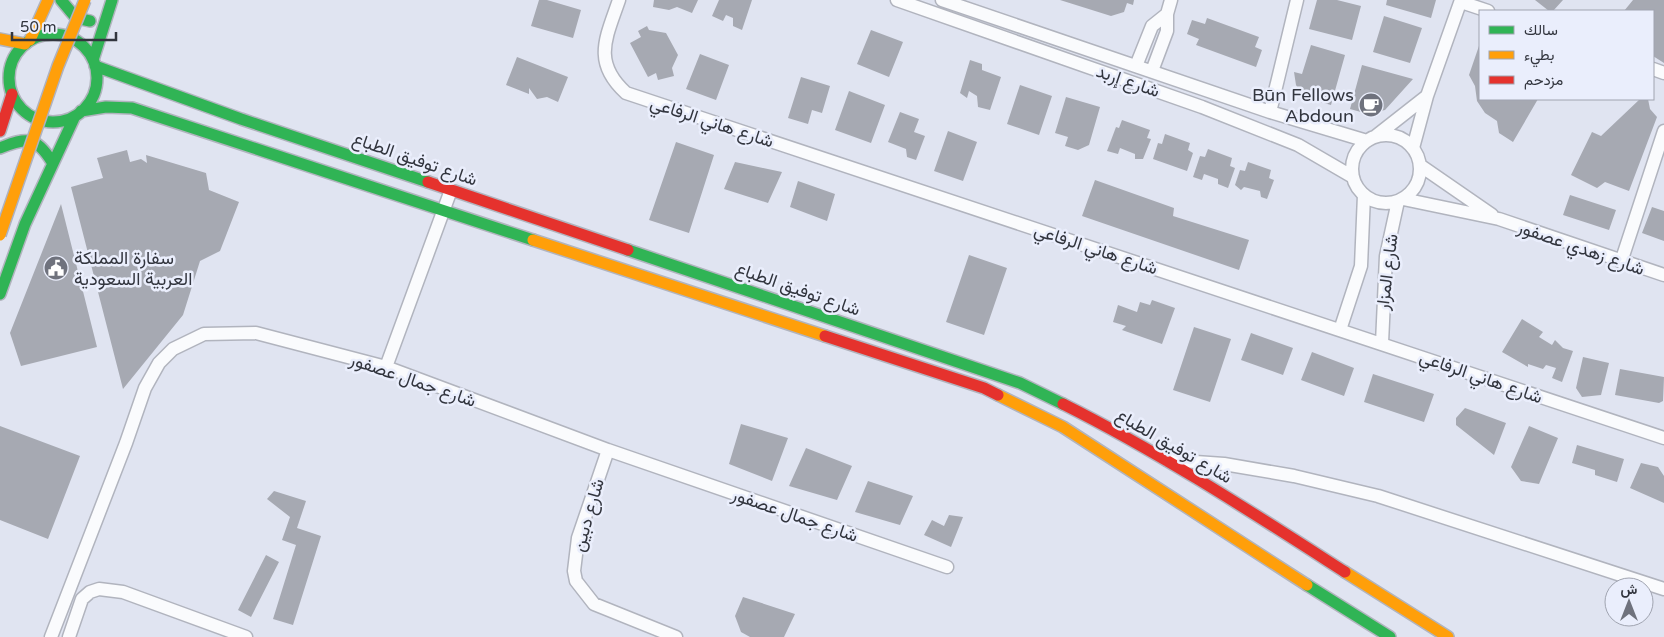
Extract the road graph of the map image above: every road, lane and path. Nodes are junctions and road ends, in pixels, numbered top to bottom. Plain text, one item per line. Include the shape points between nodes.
1 (48, 0) edge
2 (61, 0) edge
3 (71, 0) edge
4 (85, 0) edge
5 (619, 0) edge
6 (897, 0) edge
7 (942, 0) edge
8 (1170, 0) edge
9 (1297, 0) edge
10 (1461, 1) edge
11 (110, 4) edge
12 (1485, 10) edge
13 (1166, 14) junction
14 (0, 39) edge
15 (28, 42) junction
16 (54, 43) dead end
17 (94, 63) junction
18 (1136, 66) junction
19 (1152, 71) junction
20 (7, 89) edge
21 (1427, 96) junction
22 (30, 104) dead end
23 (1270, 112) junction
24 (78, 113) junction
25 (0, 131) edge
26 (1664, 131) edge
27 (1370, 139) junction
28 (0, 148) edge
29 (1413, 148) junction
30 (11, 155) dead end
31 (52, 162) junction
32 (1421, 166) junction
33 (1353, 177) junction
34 (451, 190) junction
35 (1364, 195) junction
36 (1401, 200) junction
37 (443, 212) junction
38 (1498, 219) junction
39 (0, 235) edge
40 (1621, 262) junction
41 (1664, 275) edge
42 (0, 294) edge
43 (1340, 330) junction
44 (1382, 343) junction
45 (386, 367) junction
46 (1664, 438) edge
47 (608, 450) junction
48 (1162, 459) junction
49 (1245, 518) junction
50 (1230, 538) junction
51 (947, 567) dead end
52 (1664, 589) edge
53 (51, 637) edge
54 (69, 637) edge
55 (246, 637) edge
56 (676, 637) edge
57 (1390, 637) edge
58 (1448, 637) edge

1 - 15 main road
2 - 11 main road via 77,19 94,20
3 - 16 main road
4 - 39 main road, bridge via 58,66
5 - 43 street, شارع هاني الرفاعي via 604,54 611,78 626,93
6 - 33 street, شارع إربد via 1202,107 1298,145
7 - 18 street, شارع إربد
8 - 13 street
9 - 23 street
10 - 12 street
10 - 21 street
11 - 17 main road
13 - 18 street via 1152,26
13 - 19 street via 1168,31
14 - 15 main road
15 - 17 main road via 48,34 66,36 86,49
15 - 20 main road via 16,53 11,64
17 - 24 main road via 95,91
17 - 34 main road, شارع توفيق الطباع via 241,119
18 - 19 street, شارع إربد
19 - 23 street, شارع إربد
20 - 24 main road via 18,105 38,119 50,122
20 - 25 main road
21 - 27 street
21 - 29 street
22 - 30 main road
23 - 27 street, شارع إربد
24 - 31 main road
24 - 37 main road, شارع توفيق الطباع via 106,107 132,108
26 - 40 street
27 - 29 street via 1395,136
27 - 33 street via 1354,157
28 - 31 main road via 21,139 34,140 45,148
29 - 32 street
31 - 42 main road
32 - 36 street via 1417,185
32 - 38 street, شارع زهدي عصفور
33 - 35 street
34 - 37 street
34 - 48 main road, شارع توفيق الطباع via 1020,383 1059,401
35 - 36 street via 1380,203
35 - 43 street, شارع المزار via 1361,266
36 - 38 street, شارع زهدي عصفور
36 - 44 street, شارع المزار via 1386,256
37 - 45 street
37 - 50 main road, شارع توفيق الطباع via 984,388 1063,427
38 - 40 street, شارع زهدي عصفور
40 - 41 street, شارع زهدي عصفور
43 - 44 street, شارع هاني الرفاعي
44 - 46 street, شارع هاني الرفاعي
45 - 47 street, شارع جمال عصفور
45 - 53 street, شارع جمال عصفور via 256,333 204,334 173,349 159,363 145,388
47 - 51 street, شارع جمال عصفور
47 - 56 street, شارع دبين via 578,538 576,581 594,604
48 - 49 main road, شارع توفيق الطباع
48 - 52 street via 1224,464 1378,496
49 - 50 main road
49 - 58 main road, شارع توفيق الطباع
50 - 57 main road, شارع توفيق الطباع
54 - 55 street via 82,599 99,589 123,592

